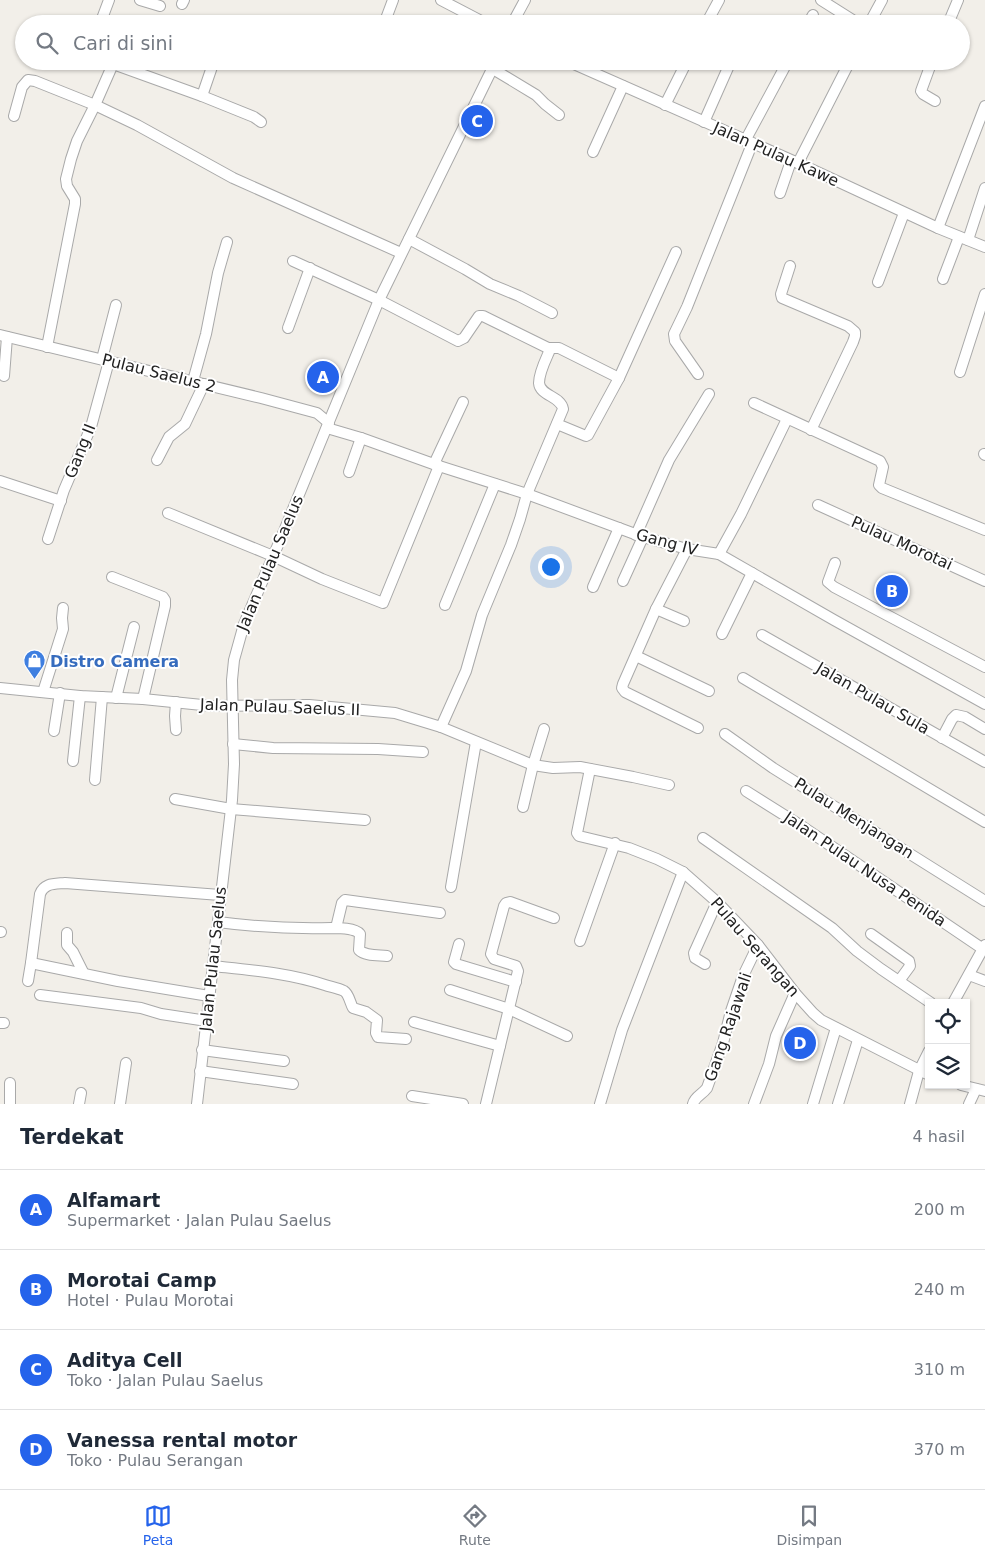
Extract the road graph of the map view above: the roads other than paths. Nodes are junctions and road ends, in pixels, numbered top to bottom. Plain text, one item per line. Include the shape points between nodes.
1 (109, 0) edge
2 (140, 0) edge
3 (393, 0) edge
4 (525, 0) edge
5 (719, 0) edge
6 (821, 0) edge
7 (882, 0) edge
8 (958, 0) edge
9 (446, 1) edge
10 (160, 6) dead end
11 (103, 15) edge
12 (387, 15) edge
13 (471, 15) edge
14 (517, 15) edge
15 (711, 15) edge
16 (845, 15) edge
17 (874, 15) edge
18 (952, 15) edge
19 (107, 70) edge
20 (129, 70) edge
21 (211, 70) edge
22 (492, 70) edge
23 (501, 70) edge
24 (587, 70) edge
25 (682, 70) edge
26 (727, 70) edge
27 (784, 70) edge
28 (845, 70) edge
29 (929, 70) edge
30 (623, 86) junction
31 (202, 96) junction
32 (935, 101) dead end
33 (95, 105) junction
34 (665, 105) junction
35 (985, 106) edge
36 (559, 115) dead end
37 (14, 116) dead end
38 (261, 122) dead end
39 (704, 122) junction
40 (749, 142) junction
41 (593, 152) dead end
42 (794, 162) junction
43 (985, 188) edge
44 (780, 193) dead end
45 (904, 212) junction
46 (938, 228) junction
47 (963, 238) junction
48 (409, 239) junction
49 (227, 242) dead end
50 (985, 247) edge
51 (676, 252) dead end
52 (401, 253) junction
53 (293, 261) dead end
54 (790, 266) dead end
55 (310, 268) junction
56 (943, 279) dead end
57 (878, 282) dead end
58 (985, 294) edge
59 (379, 300) junction
60 (116, 306) dead end
61 (552, 314) dead end
62 (288, 328) dead end
63 (4, 336) edge
64 (47, 346) junction
65 (548, 348) junction
66 (106, 360) junction
67 (960, 372) dead end
68 (698, 374) dead end
69 (4, 376) dead end
70 (619, 378) junction
71 (193, 381) junction
72 (204, 384) junction
73 (709, 394) dead end
74 (463, 402) dead end
75 (754, 403) dead end
76 (335, 409) junction
77 (317, 413) junction
78 (788, 419) junction
79 (557, 424) junction
80 (328, 425) junction
81 (811, 430) junction
82 (361, 438) junction
83 (157, 460) dead end
84 (437, 465) junction
85 (349, 472) dead end
86 (0, 481) edge
87 (495, 484) junction
88 (527, 494) junction
89 (60, 501) junction
90 (818, 505) dead end
91 (168, 513) dead end
92 (619, 528) junction
93 (985, 530) edge
94 (640, 536) junction
95 (48, 539) dead end
96 (687, 549) junction
97 (719, 554) junction
98 (273, 556) junction
99 (835, 563) dead end
100 (752, 574) junction
101 (112, 577) dead end
102 (623, 580) dead end
103 (985, 580) edge
104 (592, 587) dead end
105 (445, 605) dead end
106 (63, 608) dead end
107 (656, 608) junction
108 (684, 621) dead end
109 (134, 627) dead end
110 (722, 634) dead end
111 (762, 635) dead end
112 (636, 656) junction
113 (985, 667) edge
114 (743, 678) dead end
115 (0, 688) edge
116 (709, 691) dead end
117 (43, 692) junction
118 (60, 693) junction
119 (80, 696) junction
120 (102, 697) junction
121 (116, 698) junction
122 (144, 699) junction
123 (176, 702) junction
124 (985, 704) edge
125 (232, 705) junction
126 (441, 727) junction
127 (698, 728) dead end
128 (544, 729) dead end
129 (985, 729) edge
130 (176, 730) dead end
131 (54, 732) dead end
132 (725, 734) dead end
133 (942, 738) junction
134 (476, 742) junction
135 (233, 744) junction
136 (423, 752) dead end
137 (73, 761) dead end
138 (985, 762) edge
139 (533, 765) junction
140 (590, 769) junction
141 (95, 780) dead end
142 (669, 785) dead end
143 (746, 791) dead end
144 (175, 799) dead end
145 (523, 808) dead end
146 (230, 809) junction
147 (365, 820) dead end
148 (985, 822) edge
149 (704, 838) dead end
150 (615, 843) junction
151 (682, 872) junction
152 (451, 887) dead end
153 (220, 895) junction
154 (985, 901) edge
155 (717, 902) junction
156 (440, 913) dead end
157 (554, 918) dead end
158 (218, 922) junction
159 (336, 928) junction
160 (67, 933) dead end
161 (871, 934) dead end
162 (580, 941) dead end
163 (459, 944) dead end
164 (758, 945) junction
165 (984, 947) edge
166 (388, 956) dead end
167 (31, 963) junction
168 (705, 964) dead end
169 (213, 966) junction
170 (83, 972) junction
171 (969, 975) junction
172 (28, 981) dead end
173 (899, 981) junction
174 (985, 981) edge
175 (516, 982) junction
176 (450, 990) dead end
177 (795, 993) junction
178 (40, 995) dead end
179 (209, 996) junction
180 (925, 999) edge
181 (955, 999) edge
182 (510, 1009) junction
183 (207, 1021) junction
184 (414, 1022) dead end
185 (836, 1028) junction
186 (567, 1036) dead end
187 (406, 1039) dead end
188 (858, 1040) junction
189 (500, 1046) junction
190 (202, 1050) junction
191 (284, 1061) dead end
192 (126, 1063) dead end
193 (200, 1072) junction
194 (924, 1073) edge
195 (10, 1083) dead end
196 (293, 1084) dead end
197 (980, 1090) edge
198 (81, 1093) dead end
199 (412, 1096) dead end
200 (10, 1104) edge
201 (79, 1104) edge
202 (120, 1104) edge
203 (197, 1104) edge
204 (463, 1104) edge
205 (486, 1104) edge
206 (600, 1104) edge
207 (693, 1104) edge
208 (754, 1104) edge
209 (813, 1104) edge
210 (838, 1104) edge
211 (910, 1104) edge
212 (969, 1104) edge

1 - 11 street
2 - 10 street
3 - 12 street
4 - 14 street
5 - 15 street
6 - 16 street
7 - 17 street
8 - 18 street
9 - 13 street
19 - 33 street
20 - 31 street
21 - 31 street
22 - 48 street, Jalan Pulau Saelus
23 - 36 street
24 - 30 street, Jalan Pulau Kawe
25 - 34 street
26 - 39 street
27 - 40 street
28 - 42 street
29 - 32 street via 921,91
30 - 34 street, Jalan Pulau Kawe
30 - 41 street
31 - 38 street
33 - 37 street via 28,80 22,87
33 - 52 street via 233,178
33 - 64 street via 77,140 66,179 75,204
34 - 39 street, Jalan Pulau Kawe
35 - 46 street
39 - 40 street, Jalan Pulau Kawe
40 - 42 street, Jalan Pulau Kawe
40 - 68 street via 688,307 674,334 675,341
42 - 44 street
42 - 45 street, Jalan Pulau Kawe
43 - 47 street
45 - 46 street, Jalan Pulau Kawe
45 - 57 street
46 - 47 street, Jalan Pulau Kawe
47 - 50 street, Jalan Pulau Kawe
47 - 56 street
48 - 52 street, Jalan Pulau Saelus
48 - 61 street
49 - 71 street
51 - 70 street
52 - 59 street, Jalan Pulau Saelus
53 - 55 street
54 - 81 street via 782,298 848,326 856,336
55 - 59 street
55 - 62 street
58 - 67 street
59 - 65 street via 458,341 481,316
59 - 76 street, Jalan Pulau Saelus
60 - 66 street, Gang II
63 - 64 street, Pulau Saelus 2
63 - 69 street
64 - 66 street, Pulau Saelus 2
65 - 70 street via 559,348
65 - 79 street via 539,384 562,405
66 - 71 street, Pulau Saelus 2
66 - 89 street, Gang II via 91,427
70 - 79 street via 588,435
71 - 72 street, Pulau Saelus 2
72 - 77 street, Pulau Saelus 2
72 - 83 street via 186,424 169,437
73 - 94 street via 669,460
74 - 84 street
75 - 78 street
76 - 77 street, Pulau Saelus 2
76 - 80 street, Jalan Pulau Saelus
77 - 80 street, Pulau Saelus 2
78 - 81 street
78 - 97 street
79 - 88 street
80 - 82 street, Gang IV
80 - 98 street, Jalan Pulau Saelus
81 - 93 street via 880,461 883,467 879,485 882,488
82 - 84 street, Gang IV
82 - 85 street
84 - 87 street, Gang IV
84 - 98 street via 383,603
86 - 89 street
87 - 88 street, Gang IV
87 - 105 street
88 - 92 street, Gang IV
88 - 126 street via 511,545 482,615 466,671
89 - 95 street, Gang II
90 - 103 street, Pulau Morotai
91 - 98 street
92 - 94 street, Gang IV
92 - 104 street
94 - 96 street, Gang IV
94 - 102 street
96 - 97 street, Gang IV
96 - 107 street
97 - 100 street, Gang IV
98 - 125 street, Jalan Pulau Saelus via 239,640 234,660
99 - 113 street via 828,582 834,587
100 - 110 street
100 - 124 street, Gang IV
101 - 122 street via 165,600
106 - 117 street via 63,629
107 - 108 street
107 - 112 street
109 - 121 street
111 - 133 street, Jalan Pulau Sula
112 - 116 street
112 - 127 street via 623,684 625,692
114 - 148 street
115 - 117 street, Jalan Pulau Saelus II
117 - 118 street, Jalan Pulau Saelus II
118 - 119 street, Jalan Pulau Saelus II
118 - 131 street
119 - 120 street, Jalan Pulau Saelus II
119 - 137 street
120 - 121 street, Jalan Pulau Saelus II
120 - 141 street
121 - 122 street, Jalan Pulau Saelus II
122 - 123 street, Jalan Pulau Saelus II
123 - 125 street, Jalan Pulau Saelus II
123 - 130 street
125 - 126 street, Jalan Pulau Saelus II via 309,705 378,711
125 - 135 street, Jalan Pulau Saelus
126 - 134 street, Jalan Pulau Saelus II
128 - 139 street
129 - 133 street via 956,715
132 - 154 street, Pulau Menjangan via 773,768
133 - 138 street, Jalan Pulau Sula
134 - 139 street, Jalan Pulau Saelus II
134 - 152 street
135 - 136 street
135 - 146 street, Jalan Pulau Saelus
139 - 140 street, Jalan Pulau Saelus II
139 - 145 street
140 - 142 street, Jalan Pulau Saelus II
140 - 150 street, Pulau Serangan via 577,832 585,838
143 - 165 street, Jalan Pulau Nusa Penida
144 - 146 street
146 - 147 street
146 - 153 street, Jalan Pulau Saelus
149 - 173 street via 832,928 857,951
150 - 151 street, Pulau Serangan
150 - 162 street
151 - 155 street, Pulau Serangan
151 - 206 street via 622,1030
153 - 158 street, Jalan Pulau Saelus
153 - 167 street via 65,883 47,885 40,894
155 - 164 street, Pulau Serangan
155 - 168 street via 694,953 695,958
156 - 159 street via 345,900
157 - 175 street via 510,902 504,906 491,954 494,959 516,966
158 - 159 street via 276,928
158 - 169 street, Jalan Pulau Saelus
159 - 166 street via 360,932 358,950 363,953
160 - 170 street via 67,945
161 - 173 street via 909,961 910,966
163 - 175 street via 456,964
164 - 177 street, Pulau Serangan
164 - 207 street, Gang Rajawali via 731,1011 707,1088
165 - 171 street
167 - 170 street
167 - 172 street
169 - 179 street, Jalan Pulau Saelus
169 - 187 street via 318,982 346,992 352,1008 365,1011 377,1020 378,1037
170 - 179 street
171 - 174 street
171 - 181 street
173 - 180 street
175 - 182 street
176 - 182 street
177 - 185 street, Pulau Serangan via 812,1013
177 - 208 street via 776,1036
178 - 183 street via 141,1008
179 - 183 street, Jalan Pulau Saelus
182 - 186 street
182 - 189 street
183 - 190 street, Jalan Pulau Saelus
184 - 189 street
185 - 188 street, Pulau Serangan
185 - 209 street
188 - 194 street, Pulau Serangan
188 - 210 street
189 - 205 street
190 - 191 street
190 - 193 street, Jalan Pulau Saelus
192 - 202 street
193 - 196 street
193 - 203 street, Jalan Pulau Saelus
194 - 211 street
195 - 200 street
197 - 212 street
198 - 201 street
199 - 204 street

